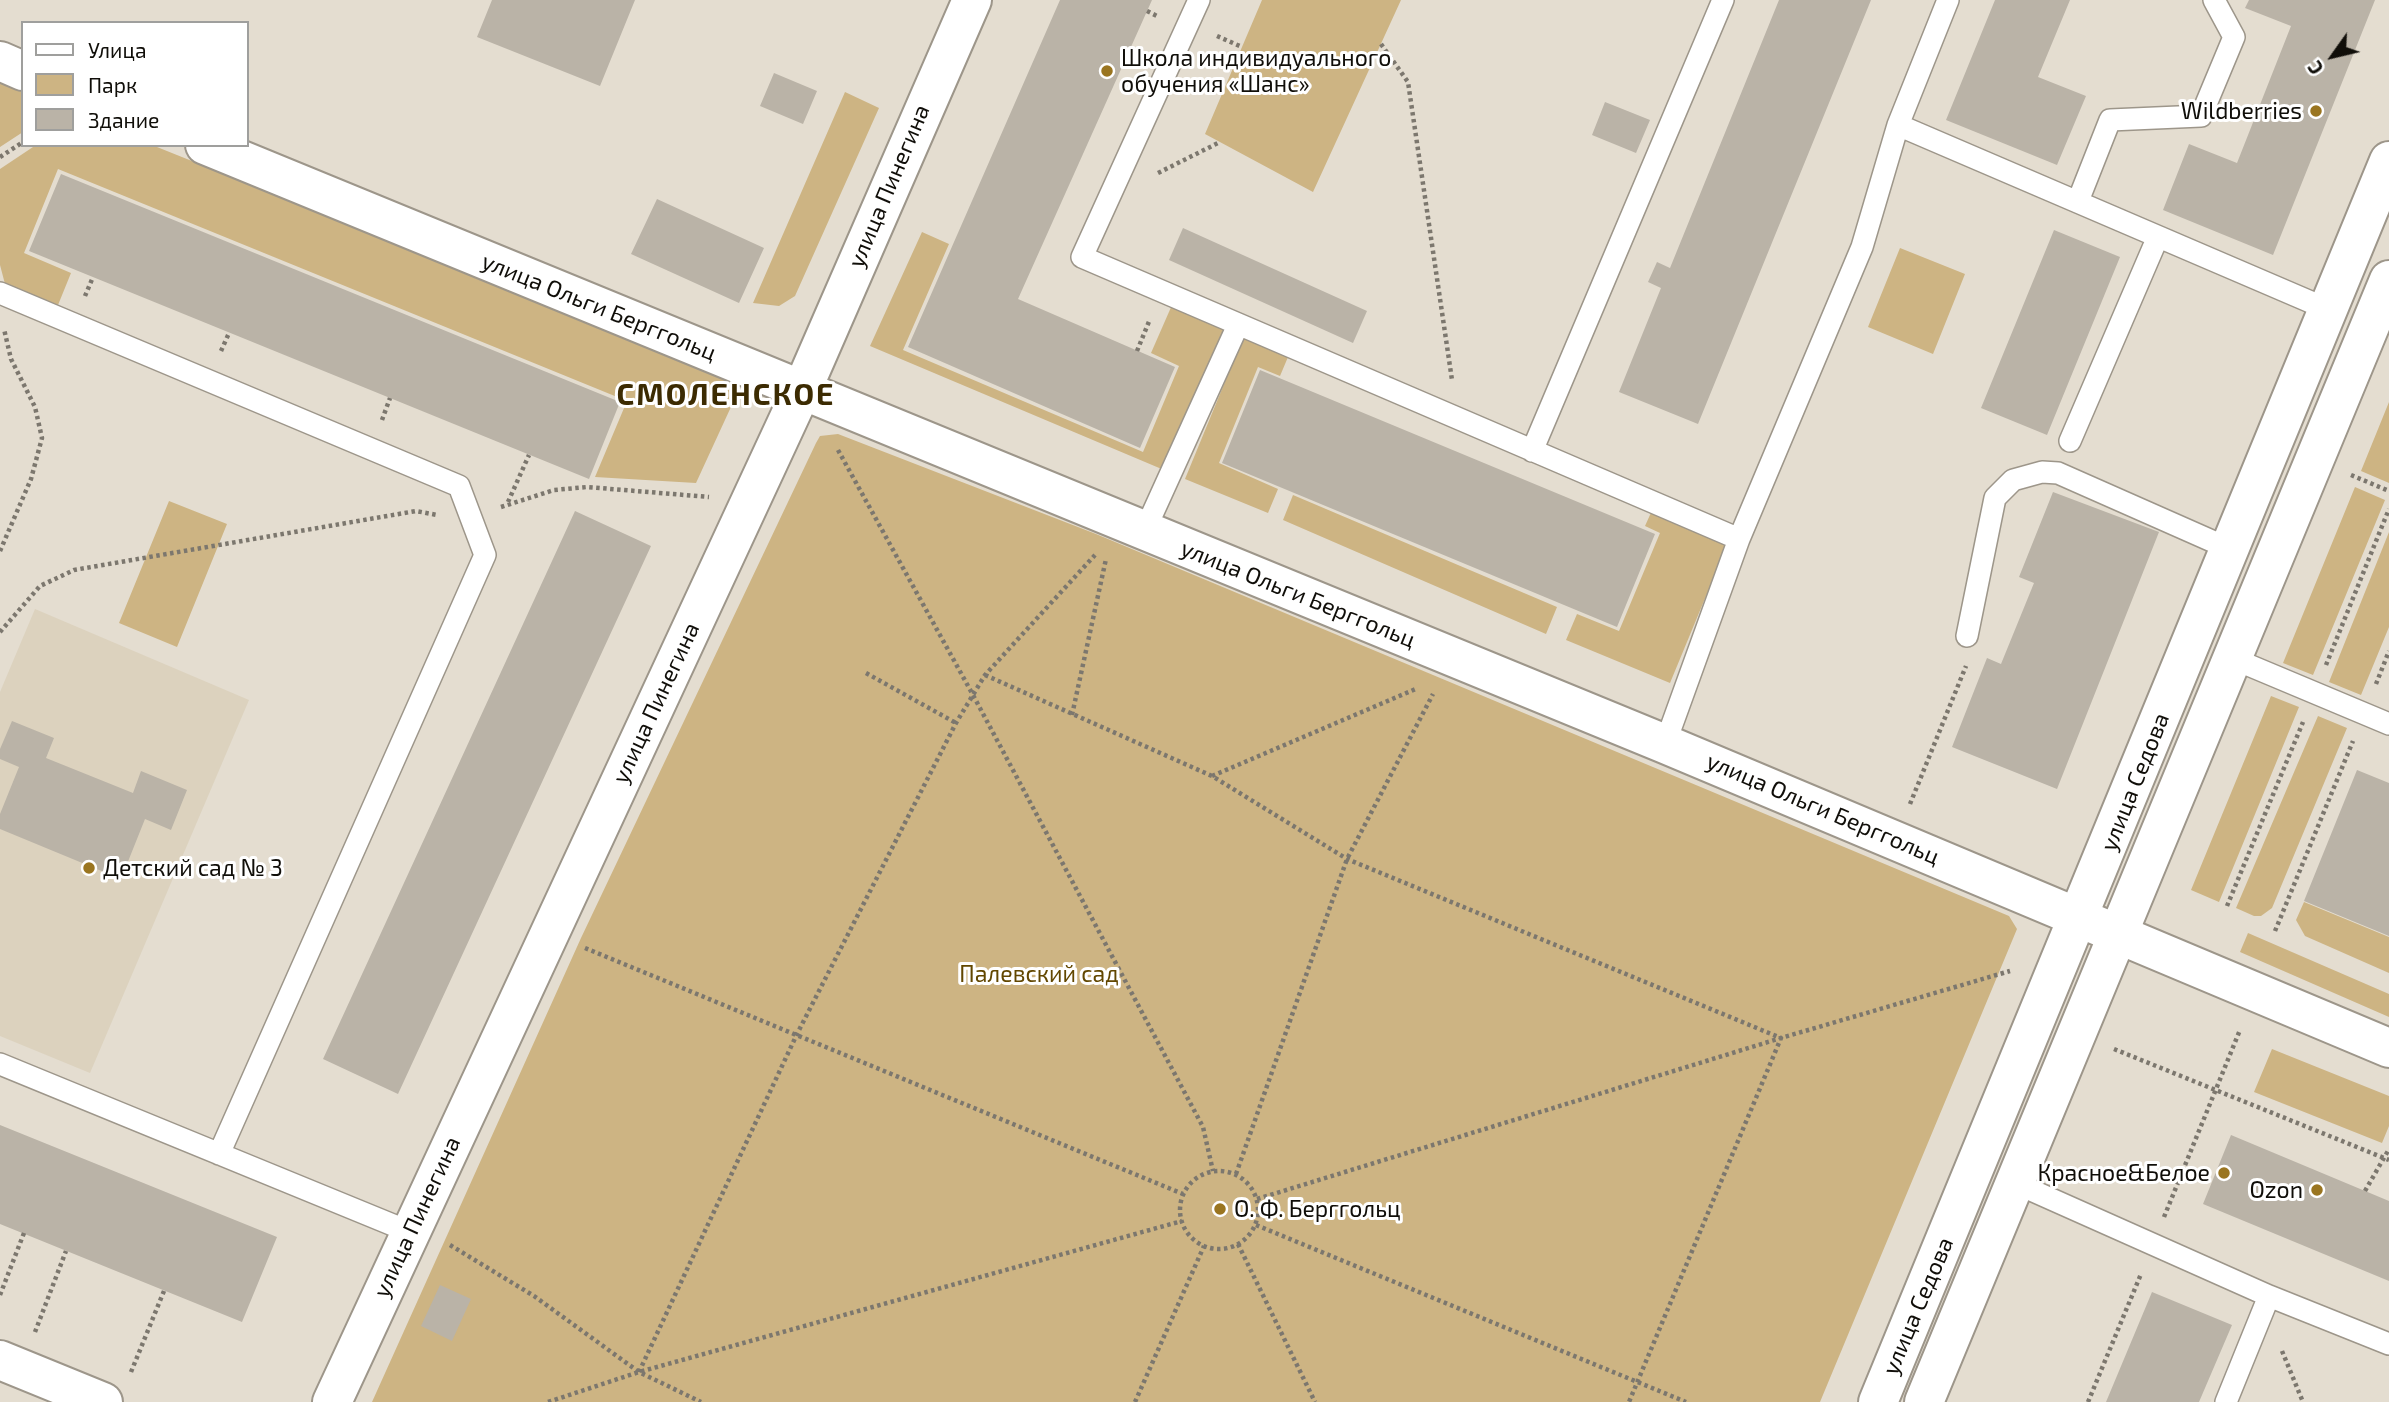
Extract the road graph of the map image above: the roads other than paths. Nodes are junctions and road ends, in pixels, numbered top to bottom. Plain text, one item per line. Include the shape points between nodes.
1 (972, 0) edge
2 (1199, 0) edge
3 (1723, 0) edge
4 (1948, 0) edge
5 (2214, 0) edge
6 (0, 61) edge
7 (21, 70) edge
8 (1898, 125) junction
9 (210, 147) edge
10 (2389, 160) edge
11 (2078, 201) junction
12 (2157, 239) junction
13 (2389, 280) edge
14 (0, 293) edge
15 (2327, 309) junction
16 (1238, 325) junction
17 (802, 390) junction
18 (2070, 441) dead end
19 (1532, 451) junction
20 (1145, 530) junction
21 (1739, 539) junction
22 (2230, 549) junction
23 (1967, 636) dead end
24 (2234, 659) junction
25 (2389, 724) edge
26 (1665, 744) junction
27 (2080, 916) junction
28 (2117, 932) junction
29 (2389, 1048) edge
30 (0, 1064) edge
31 (219, 1154) junction
32 (2013, 1182) junction
33 (424, 1235) junction
34 (2267, 1304) junction
35 (2389, 1344) edge
36 (0, 1360) edge
37 (103, 1402) edge
38 (332, 1402) edge
39 (1878, 1402) edge
40 (1924, 1402) edge
41 (2226, 1402) edge

1 - 17 street, улица Пинегина
2 - 16 lane via 1082,257
3 - 19 lane
4 - 8 lane
5 - 11 lane via 2234,37 2201,117 2110,120
6 - 7 street
8 - 11 lane
8 - 21 lane via 1862,247
9 - 17 street, улица Ольги Берггольц
10 - 15 street, улица Седова
11 - 12 lane
12 - 15 lane
12 - 18 lane
13 - 24 street, улица Седова
14 - 31 lane via 459,486 485,555
15 - 22 street, улица Седова
16 - 19 lane
16 - 20 lane
17 - 20 street, улица Ольги Берггольц
17 - 33 street, улица Пинегина
19 - 21 lane
20 - 26 street, улица Ольги Берггольц
21 - 26 lane
22 - 23 lane via 2058,473 2013,480 1995,498
22 - 27 street, улица Седова
24 - 25 lane
24 - 28 street, улица Седова
26 - 27 street, улица Ольги Берггольц
27 - 28 street, улица Ольги Берггольц
27 - 39 street, улица Седова
28 - 29 street, улица Ольги Берггольц
28 - 32 street, улица Седова
30 - 31 lane
31 - 33 lane
32 - 34 lane
32 - 40 street, улица Седова
33 - 38 street, улица Пинегина
34 - 35 lane
34 - 41 lane
36 - 37 street

